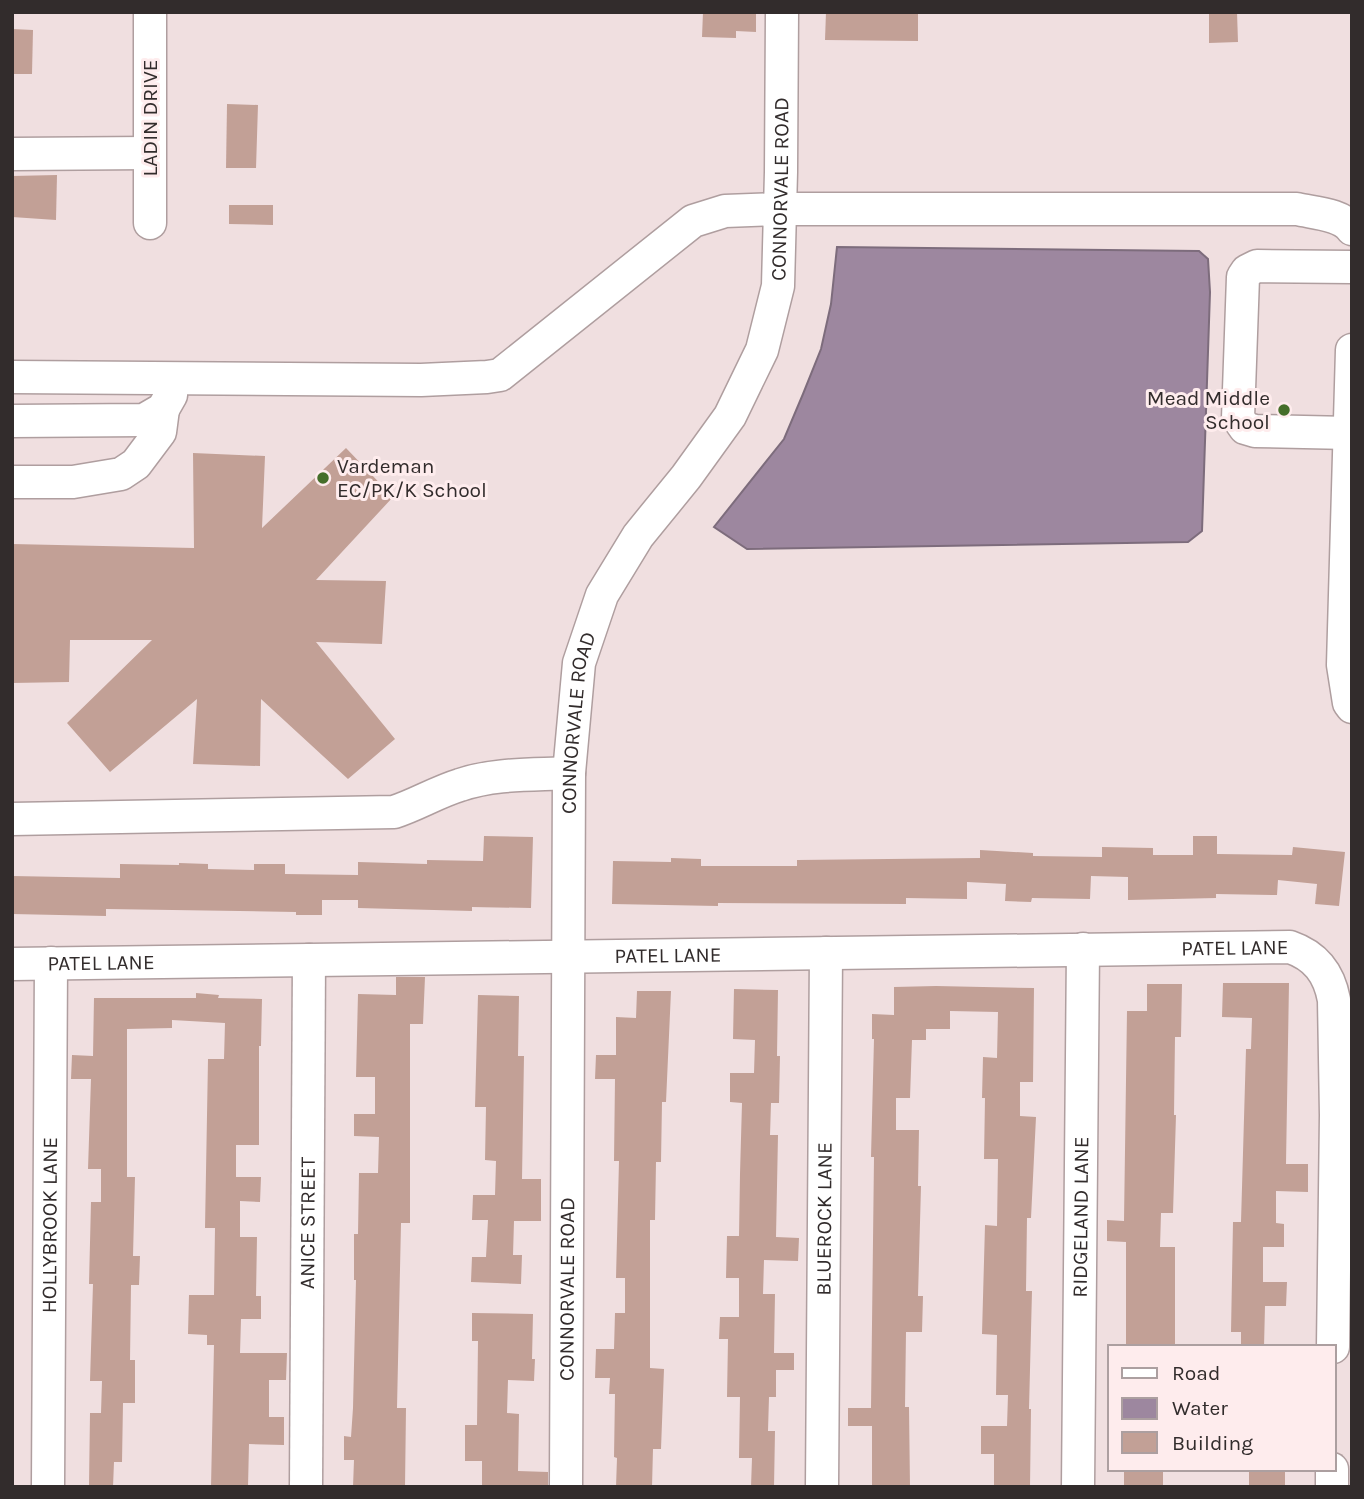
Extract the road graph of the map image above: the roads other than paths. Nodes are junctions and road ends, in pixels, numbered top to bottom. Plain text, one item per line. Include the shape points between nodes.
1 (150, 12) edge
2 (782, 12) edge
3 (149, 153) junction
4 (12, 154) edge
5 (780, 209) junction
6 (150, 223) dead end
7 (1352, 229) edge
8 (1352, 267) edge
9 (1352, 350) edge
10 (12, 377) edge
11 (176, 379) junction
12 (163, 409) junction
13 (12, 421) edge
14 (1349, 433) junction
15 (12, 482) edge
16 (1352, 707) edge
17 (569, 773) junction
18 (12, 819) edge
19 (1083, 950) junction
20 (826, 953) junction
21 (568, 956) junction
22 (309, 960) junction
23 (51, 963) junction
24 (12, 964) edge
25 (1344, 1115) edge
26 (1333, 1345) edge
27 (48, 1487) edge
28 (306, 1487) edge
29 (566, 1487) edge
30 (822, 1487) edge
31 (1078, 1487) edge

1 - 3 street, LADIN DRIVE
2 - 5 street, CONNORVALE ROAD
3 - 4 street
3 - 6 street, LADIN DRIVE
5 - 7 street via 1297,209 1335,217
5 - 11 street via 726,211 693,221 500,375 421,380
5 - 17 street, CONNORVALE ROAD via 778,286 762,350 730,416 638,536 602,595 579,663
8 - 14 street via 1257,266 1247,271 1243,277 1238,418 1245,428 1255,431
9 - 14 street
10 - 11 street
11 - 12 street
12 - 13 street via 144,420
12 - 15 street via 160,432 121,474 73,482
14 - 16 street via 1343,665
17 - 18 street via 491,777 458,785 394,812
17 - 21 street, CONNORVALE ROAD
19 - 20 street, PATEL LANE
19 - 25 street, PATEL LANE via 1290,947 1305,953 1331,983
19 - 31 street, RIDGELAND LANE
20 - 21 street, PATEL LANE
20 - 30 street, BLUEROCK LANE
21 - 22 street, PATEL LANE
21 - 29 street, CONNORVALE ROAD
22 - 23 street, PATEL LANE
22 - 28 street, ANICE STREET
23 - 24 street, PATEL LANE
23 - 27 street, HOLLYBROOK LANE
25 - 26 street

